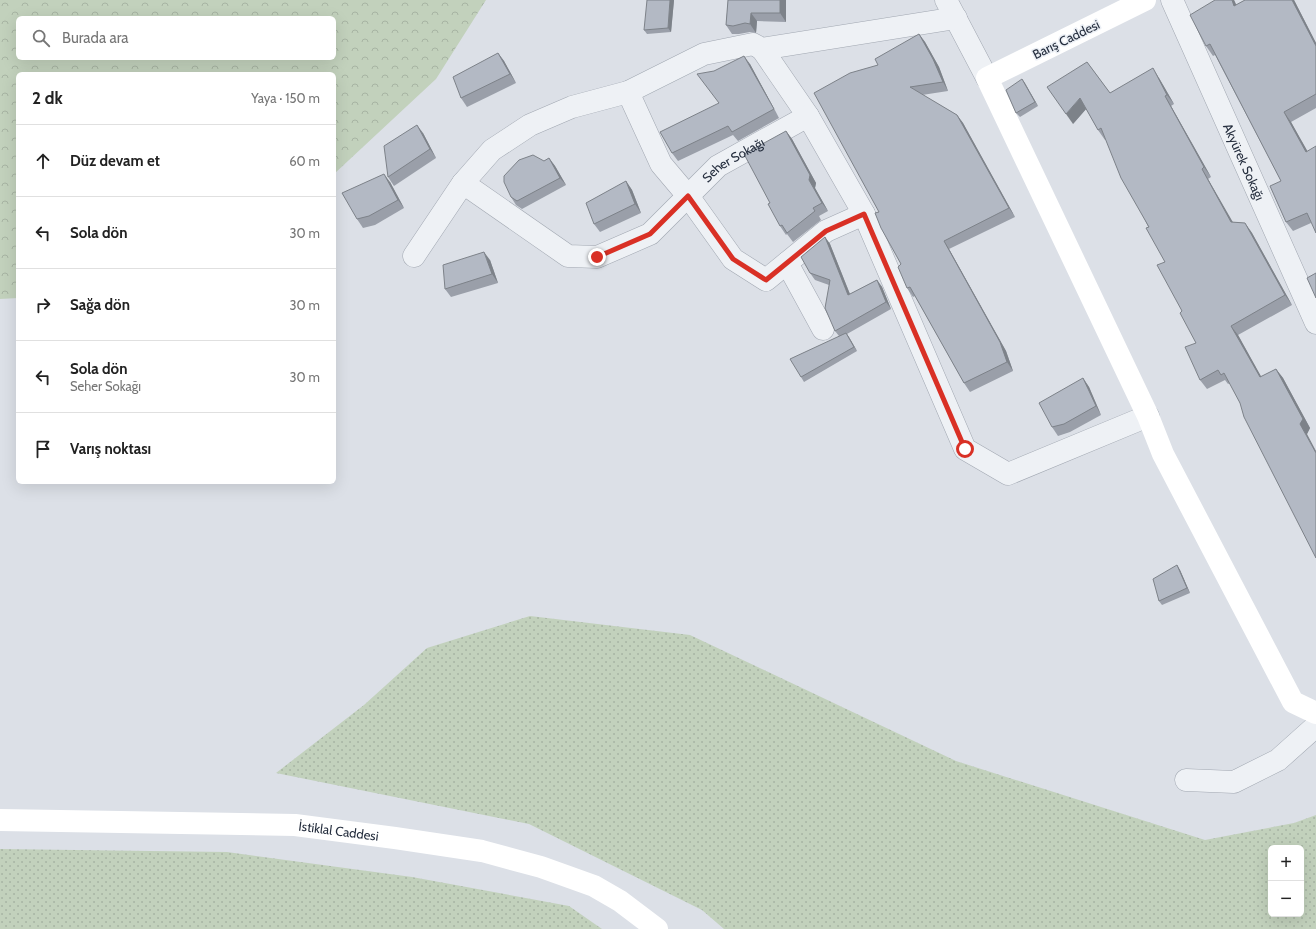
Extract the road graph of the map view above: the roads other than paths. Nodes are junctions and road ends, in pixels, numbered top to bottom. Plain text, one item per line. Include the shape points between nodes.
1 (1145, 0) edge
2 (1172, 0) edge
3 (951, 9) edge
4 (762, 49) junction
5 (987, 78) junction
6 (628, 92) junction
7 (808, 116) junction
8 (463, 183) junction
9 (688, 196) junction
10 (864, 214) junction
11 (414, 256) dead end
12 (786, 263) junction
13 (1316, 323) edge
14 (823, 329) dead end
15 (1148, 416) junction
16 (1316, 713) edge
17 (1316, 726) edge
18 (1186, 780) dead end
19 (0, 820) edge
20 (657, 929) edge

1 - 5 street, Barış Caddesi
2 - 13 street, Akyürek Sokağı
3 - 4 street
3 - 5 street
4 - 6 street via 752,44 704,54
4 - 7 street
5 - 15 street
6 - 8 street via 572,107 530,125 492,150
6 - 9 street via 661,164
7 - 9 street, Seher Sokağı via 718,166
7 - 10 street
8 - 9 street, Seher Sokağı via 568,256 597,257 650,234
8 - 11 street
9 - 12 street via 733,259 766,280
10 - 12 street via 826,231
10 - 15 street via 965,449 1008,474
12 - 14 street
15 - 16 street via 1163,454 1293,702
17 - 18 street via 1278,760 1234,782
19 - 20 street, İstiklal Caddesi via 295,825 482,851 541,867 594,886 620,901

